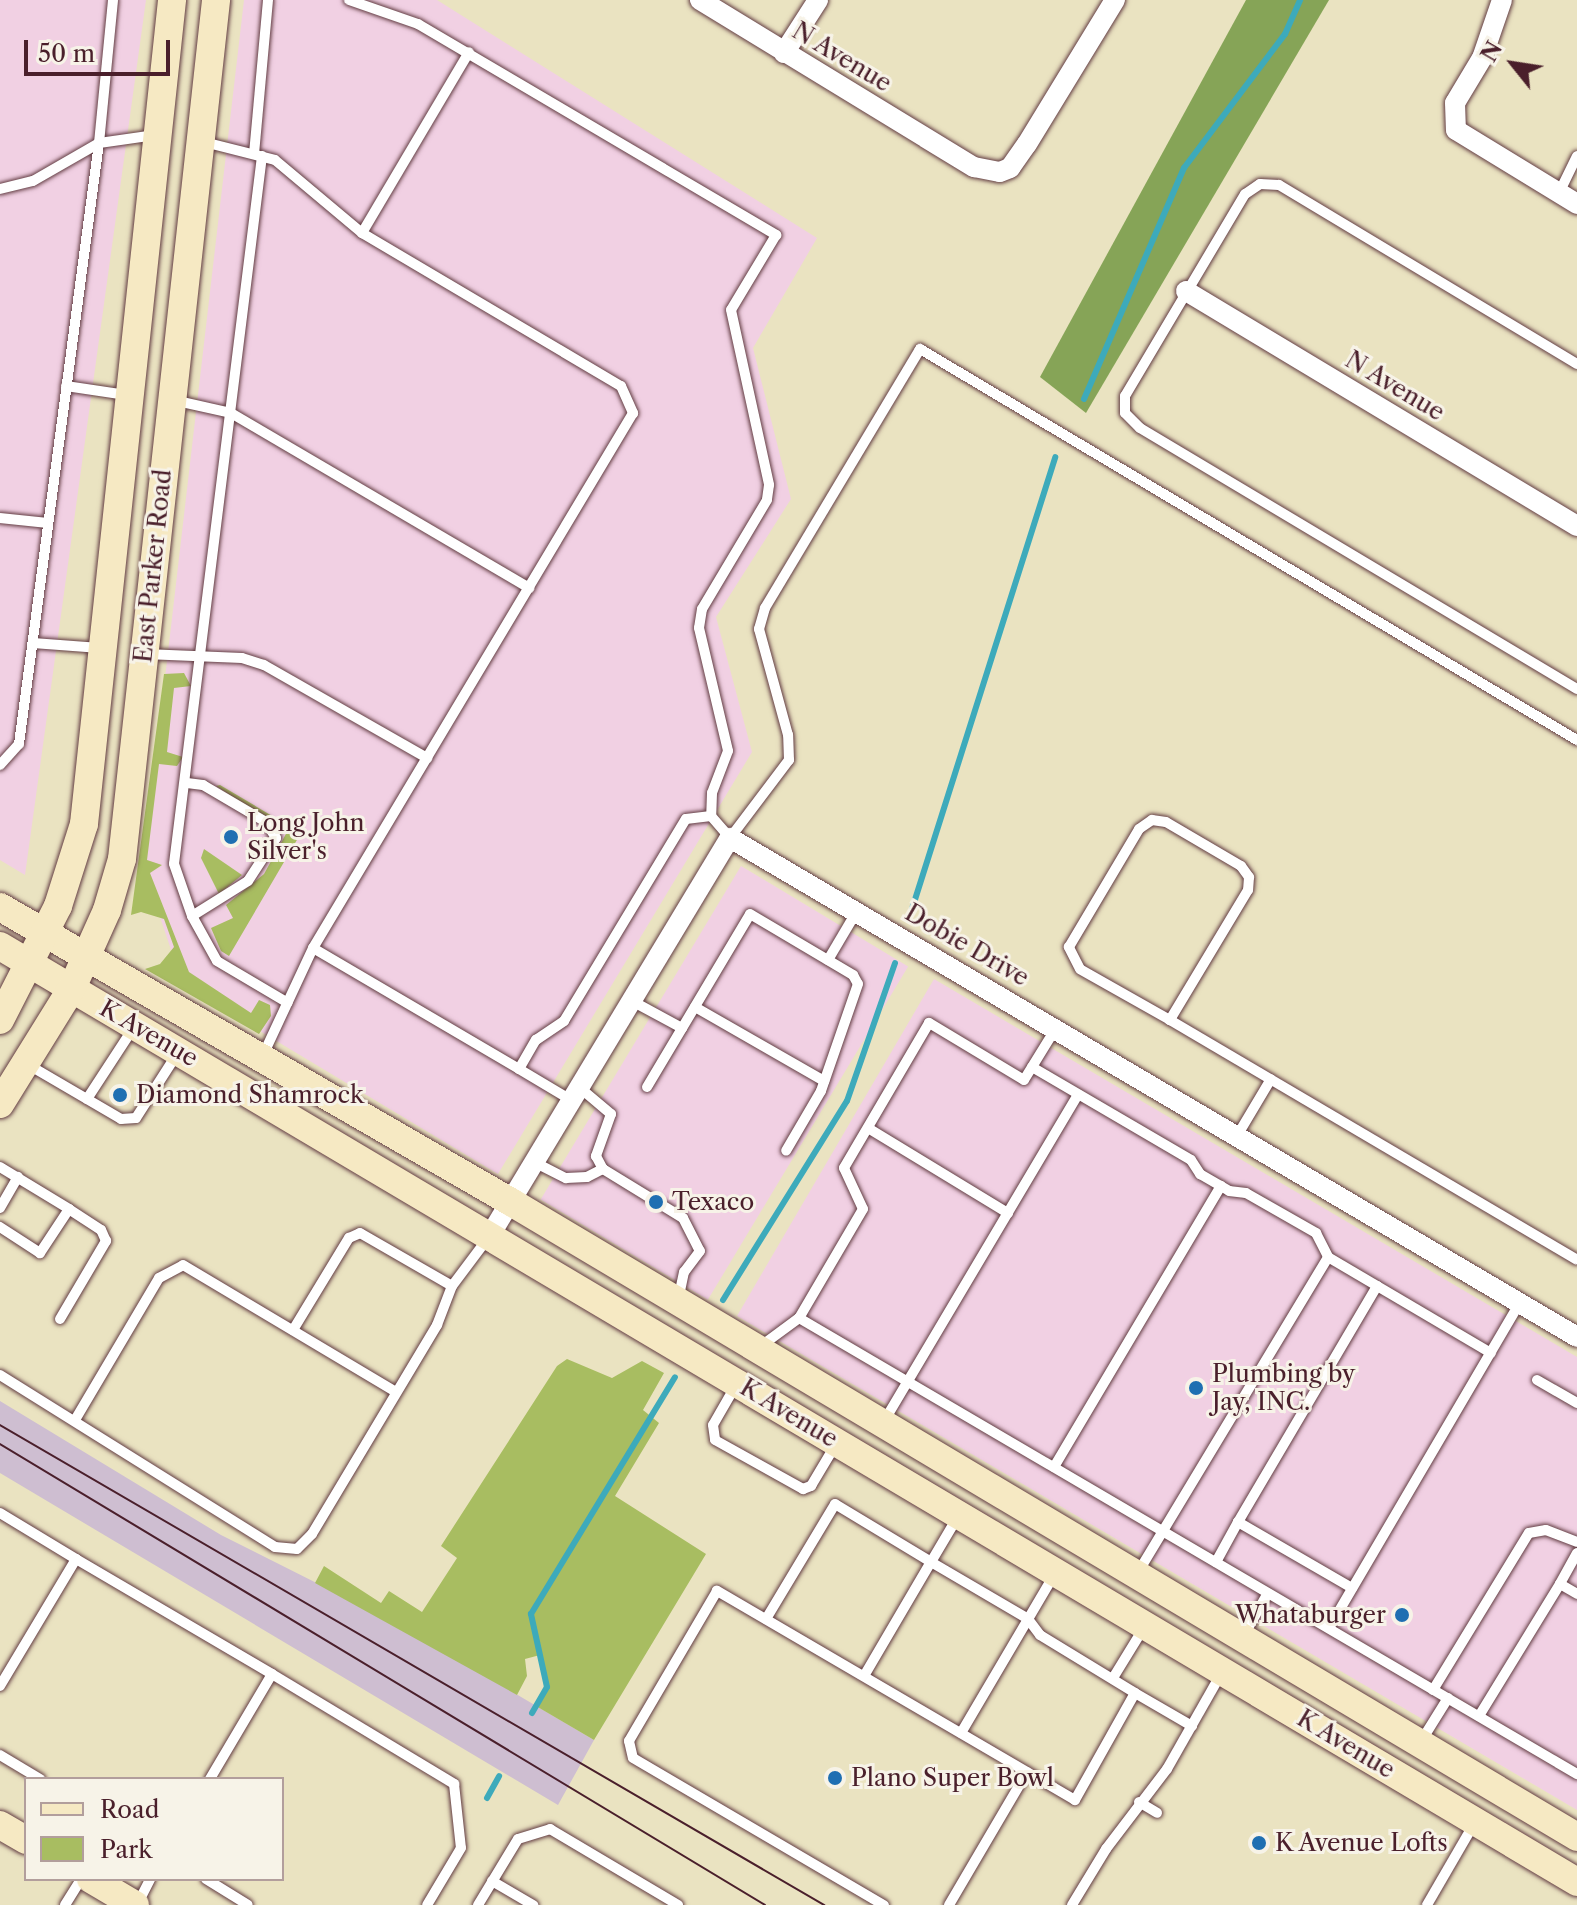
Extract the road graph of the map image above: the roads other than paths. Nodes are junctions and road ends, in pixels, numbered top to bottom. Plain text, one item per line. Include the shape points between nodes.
1 (113, 0) edge
2 (172, 0) edge
3 (216, 0) edge
4 (268, 0) edge
5 (349, 0) edge
6 (700, 0) edge
7 (818, 0) edge
8 (1115, 0) edge
9 (1502, 0) edge
10 (469, 52) junction
11 (784, 53) junction
12 (157, 135) junction
13 (200, 141) junction
14 (99, 143) junction
15 (258, 155) junction
16 (1577, 156) edge
17 (0, 189) edge
18 (1559, 193) junction
19 (1577, 204) edge
20 (362, 233) junction
21 (1186, 291) junction
22 (1577, 364) edge
23 (66, 386) junction
24 (128, 395) junction
25 (171, 400) junction
26 (231, 413) junction
27 (0, 518) edge
28 (48, 523) junction
29 (1577, 526) edge
30 (529, 588) junction
31 (33, 643) junction
32 (102, 649) junction
33 (143, 654) junction
34 (202, 658) junction
35 (1577, 689) edge
36 (1577, 740) edge
37 (427, 758) junction
38 (0, 765) edge
39 (187, 783) junction
40 (711, 816) junction
41 (730, 838) junction
42 (0, 907) edge
43 (857, 911) junction
44 (192, 916) junction
45 (46, 933) junction
46 (0, 946) edge
47 (313, 948) junction
48 (86, 958) junction
49 (828, 960) junction
50 (31, 965) junction
51 (72, 988) junction
52 (632, 1001) junction
53 (288, 1003) junction
54 (695, 1007) junction
55 (0, 1020) edge
56 (1170, 1020) junction
57 (136, 1024) junction
58 (682, 1028) junction
59 (1056, 1028) junction
60 (179, 1050) junction
61 (260, 1060) junction
62 (25, 1063) junction
63 (1032, 1067) junction
64 (519, 1069) junction
65 (1271, 1079) junction
66 (824, 1081) junction
67 (647, 1087) dead end
68 (575, 1093) junction
69 (1078, 1094) junction
70 (87, 1099) junction
71 (0, 1104) edge
72 (868, 1128) junction
73 (1237, 1136) junction
74 (786, 1151) dead end
75 (534, 1162) junction
76 (0, 1167) edge
77 (603, 1169) junction
78 (18, 1177) junction
79 (1221, 1186) junction
80 (511, 1202) junction
81 (0, 1208) edge
82 (69, 1209) junction
83 (1008, 1213) junction
84 (0, 1227) edge
85 (489, 1237) junction
86 (1328, 1257) junction
87 (1577, 1260) edge
88 (452, 1286) junction
89 (1377, 1286) junction
90 (677, 1302) junction
91 (1520, 1303) junction
92 (799, 1318) junction
93 (60, 1319) dead end
94 (293, 1330) junction
95 (1577, 1337) edge
96 (756, 1349) junction
97 (1491, 1353) junction
98 (0, 1375) edge
99 (1537, 1380) dead end
100 (738, 1382) junction
101 (908, 1382) junction
102 (396, 1392) junction
103 (1577, 1403) edge
104 (75, 1420) junction
105 (882, 1425) junction
106 (837, 1443) junction
107 (1054, 1467) junction
108 (978, 1483) junction
109 (0, 1513) edge
110 (958, 1516) junction
111 (1238, 1522) junction
112 (1161, 1530) junction
113 (1577, 1542) edge
114 (1577, 1553) edge
115 (76, 1559) junction
116 (931, 1562) junction
117 (1216, 1562) junction
118 (1055, 1573) junction
119 (1136, 1577) junction
120 (1560, 1584) junction
121 (1352, 1588) junction
122 (1268, 1593) junction
123 (1577, 1594) edge
124 (766, 1619) junction
125 (1028, 1619) junction
126 (1145, 1626) junction
127 (1329, 1628) junction
128 (1243, 1637) junction
129 (1223, 1671) junction
130 (272, 1674) junction
131 (864, 1676) junction
132 (1113, 1678) junction
133 (0, 1686) edge
134 (1433, 1690) junction
135 (1135, 1693) junction
136 (1448, 1698) junction
137 (1479, 1716) junction
138 (1192, 1726) junction
139 (961, 1733) junction
140 (1419, 1744) junction
141 (0, 1755) edge
142 (1027, 1772) junction
143 (1577, 1774) edge
144 (37, 1777) edge
145 (211, 1777) edge
146 (1139, 1802) junction
147 (1157, 1813) dead end
148 (1475, 1821) junction
149 (0, 1825) edge
150 (1574, 1829) edge
151 (24, 1839) edge
152 (80, 1881) edge
153 (94, 1881) edge
154 (149, 1881) edge
155 (209, 1881) edge
156 (492, 1881) junction
157 (1577, 1882) edge
158 (65, 1905) edge
159 (136, 1905) edge
160 (248, 1905) edge
161 (427, 1905) edge
162 (478, 1905) edge
163 (533, 1905) edge
164 (678, 1905) edge
165 (884, 1905) edge
166 (949, 1905) edge
167 (1072, 1905) edge
168 (1427, 1905) edge

1 - 14 lane
2 - 12 main road, East Parker Road
3 - 13 main road, East Parker Road
4 - 15 lane
5 - 10 lane via 418,24
6 - 11 street, N Avenue
7 - 11 street
8 - 11 street, N Avenue via 1010,168 988,172
9 - 18 street via 1482,58 1452,117 1466,138
10 - 20 lane
10 - 40 lane via 776,235 731,310 769,485 767,500 702,609 699,628 728,751 712,793
12 - 13 main road
12 - 14 lane
12 - 24 main road, East Parker Road
13 - 15 lane
13 - 25 main road, East Parker Road
14 - 17 lane via 33,181
14 - 23 lane
15 - 20 lane via 275,160
15 - 26 lane
16 - 18 lane
18 - 19 street
20 - 30 lane via 621,386 633,413
21 - 22 lane via 1245,194 1260,184 1279,185
21 - 29 street, N Avenue
21 - 35 lane via 1125,396 1125,413 1140,428
23 - 24 lane
23 - 28 lane
24 - 25 main road
24 - 32 main road, East Parker Road
25 - 26 lane
25 - 33 main road, East Parker Road
26 - 30 lane
26 - 34 lane
27 - 28 lane
28 - 31 lane
30 - 37 lane
31 - 32 lane
31 - 38 lane via 19,744
32 - 33 main road
32 - 45 main road, East Parker Road via 84,824 70,879
33 - 34 lane
33 - 48 main road, East Parker Road via 122,859
34 - 37 lane via 242,658 264,665
34 - 39 lane
36 - 41 lane via 920,349 765,608 759,629 788,735 789,760
37 - 47 lane
39 - 44 lane via 174,864
39 - 44 lane via 203,785 266,822 276,838 248,881
40 - 41 lane
40 - 64 lane via 686,819 564,1021 536,1040
41 - 43 street, Dobie Drive
41 - 52 street
42 - 45 main road, K Avenue
43 - 49 lane
43 - 59 street, Dobie Drive
44 - 53 lane via 217,961
45 - 48 main road, K Avenue
45 - 50 main road, East Parker Road
46 - 50 main road, K Avenue
47 - 53 lane via 292,984
47 - 64 lane
48 - 51 main road, East Parker Road
48 - 61 main road, K Avenue
49 - 54 lane via 750,914
49 - 66 lane via 858,984
50 - 51 main road, K Avenue
50 - 55 main road, East Parker Road
51 - 57 main road, K Avenue
51 - 62 main road, East Parker Road
52 - 58 lane
52 - 68 street
53 - 61 lane
54 - 58 lane
54 - 66 lane
56 - 56 lane via 1080,969 1069,947 1139,829 1152,820 1203,843 1241,866 1249,877 1248,890
56 - 65 lane
57 - 60 main road, K Avenue
57 - 70 lane
58 - 67 lane
59 - 63 lane
59 - 73 street, Dobie Drive
60 - 70 lane via 136,1118 121,1119
60 - 85 main road, K Avenue
61 - 80 main road, K Avenue
62 - 70 lane
62 - 71 main road, East Parker Road
63 - 69 lane
63 - 72 lane via 1024,1080 929,1023
64 - 68 lane
65 - 73 lane
65 - 87 lane
66 - 74 lane
68 - 75 street
68 - 77 lane via 611,1114 596,1156
69 - 79 lane via 1191,1160 1200,1174
69 - 83 lane
72 - 83 lane
72 - 92 lane via 844,1168 863,1209
73 - 91 street, Dobie Drive
75 - 77 lane via 566,1178
75 - 80 street
76 - 78 lane
77 - 90 lane via 683,1218 700,1251 684,1272
78 - 81 lane
78 - 82 lane
79 - 86 lane via 1246,1193 1316,1233
79 - 107 lane
80 - 85 street
80 - 90 main road, K Avenue
82 - 84 lane via 40,1253
82 - 93 lane via 101,1230 106,1241
83 - 101 lane
85 - 88 lane
85 - 100 main road, K Avenue
86 - 89 lane
86 - 112 lane
88 - 94 lane via 360,1233 349,1238
88 - 102 lane via 437,1325
89 - 97 lane
89 - 111 lane
90 - 96 main road, K Avenue
91 - 95 street, Dobie Drive
91 - 97 lane
92 - 96 lane
92 - 101 lane
94 - 102 lane
94 - 104 lane via 183,1265 159,1278
96 - 100 main road
96 - 105 main road, K Avenue
97 - 121 lane
98 - 104 lane
99 - 103 lane
100 - 106 main road, K Avenue
100 - 106 lane via 713,1425 715,1440 803,1489 811,1486
101 - 105 lane
101 - 107 lane
102 - 104 lane via 312,1534 297,1549 275,1547 87,1434
105 - 108 main road, K Avenue
106 - 110 main road, K Avenue
107 - 112 lane
108 - 110 main road
108 - 119 main road, K Avenue
109 - 115 lane
110 - 116 lane
110 - 118 main road, K Avenue
111 - 117 lane
111 - 121 lane
112 - 117 lane
112 - 119 lane
113 - 134 lane via 1546,1530 1529,1533
114 - 120 lane
115 - 130 lane
115 - 133 lane
116 - 124 lane via 835,1504
116 - 125 lane
116 - 131 lane
117 - 122 lane
118 - 125 lane
118 - 126 main road, K Avenue
119 - 128 main road, K Avenue
120 - 123 lane
120 - 137 lane
121 - 127 lane
122 - 127 lane
122 - 128 lane
124 - 131 lane
124 - 165 lane via 717,1591 629,1749 633,1758
125 - 132 lane via 1040,1635
125 - 139 lane
126 - 129 main road, K Avenue
126 - 132 lane
127 - 134 lane
128 - 129 main road
128 - 140 main road, K Avenue
129 - 138 lane
129 - 148 main road, K Avenue
130 - 145 lane
130 - 161 lane via 454,1784 461,1848
131 - 139 lane
132 - 135 lane
134 - 136 lane
135 - 138 lane
135 - 142 lane via 1075,1800
136 - 137 lane
136 - 140 lane
137 - 143 lane
138 - 146 lane via 1167,1769
139 - 142 lane
140 - 150 main road, K Avenue
141 - 144 lane
142 - 166 lane
146 - 147 lane
146 - 167 lane
148 - 157 main road, K Avenue
148 - 168 lane
149 - 151 main road
152 - 158 lane
153 - 159 main road
154 - 159 lane
155 - 160 lane
156 - 162 lane
156 - 163 lane
156 - 164 lane via 518,1839 550,1829

